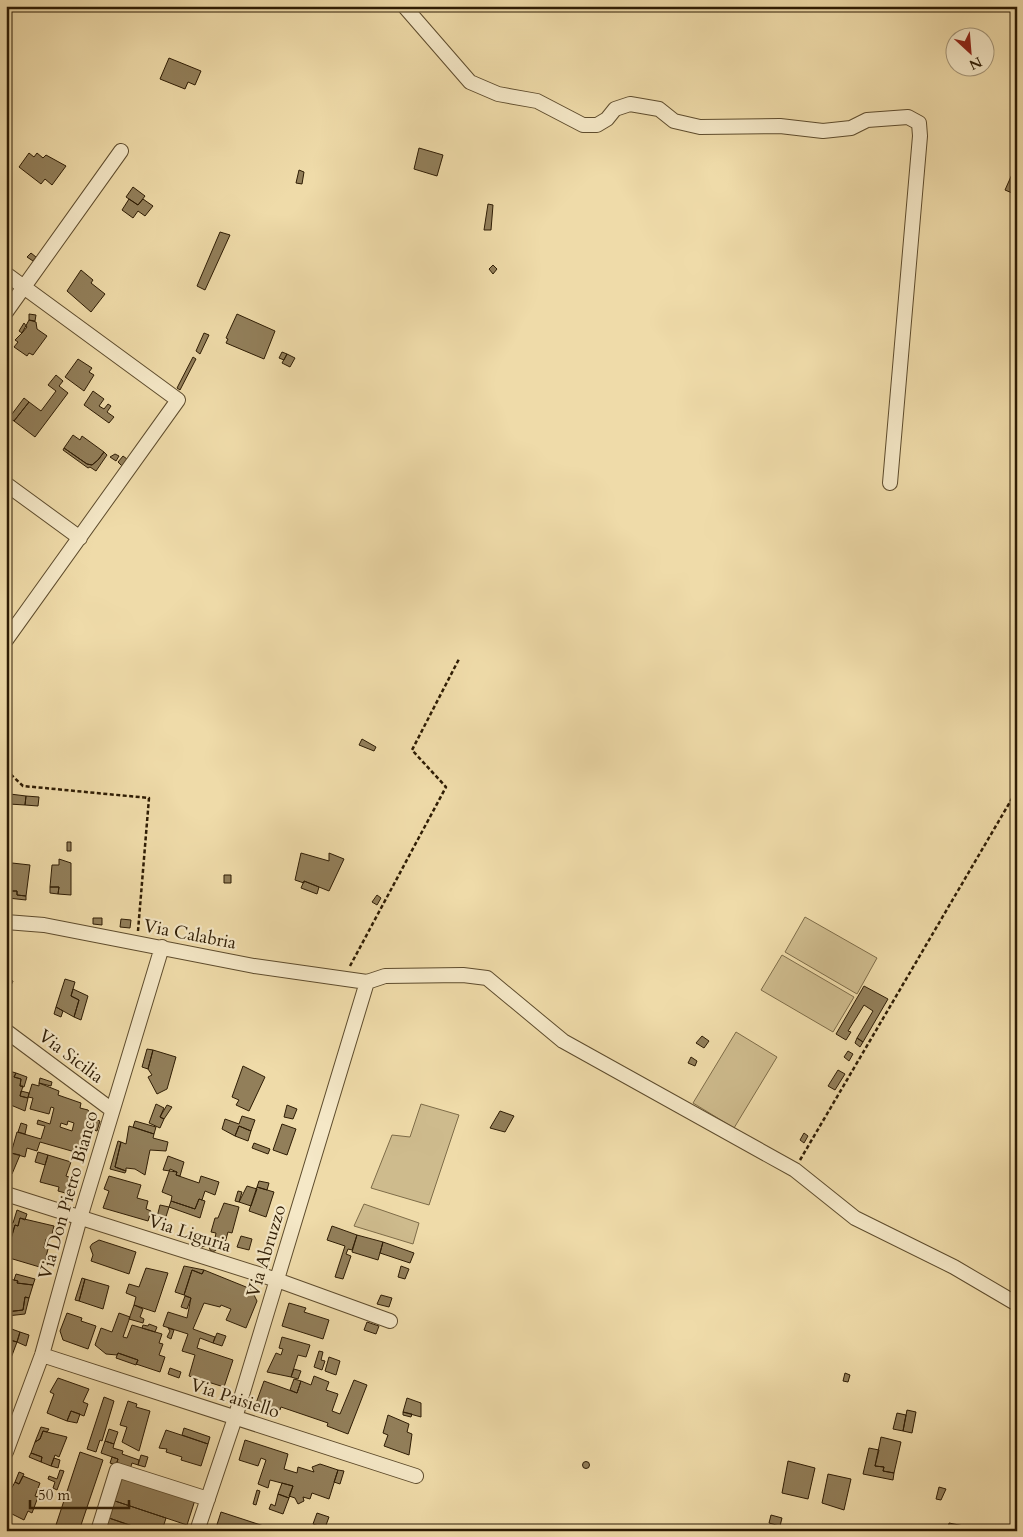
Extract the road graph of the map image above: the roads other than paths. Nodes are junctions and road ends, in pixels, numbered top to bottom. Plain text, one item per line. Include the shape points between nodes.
1 (404, 6) edge
2 (122, 151) dead end
3 (6, 274) edge
4 (24, 287) junction
5 (6, 312) edge
6 (890, 483) dead end
7 (6, 484) edge
8 (80, 538) junction
9 (6, 640) edge
10 (6, 922) edge
11 (162, 947) junction
12 (367, 982) junction
13 (6, 1031) edge
14 (112, 1110) junction
15 (6, 1194) edge
16 (80, 1218) junction
17 (277, 1280) junction
18 (1017, 1304) edge
19 (390, 1320) dead end
20 (42, 1355) junction
21 (235, 1418) junction
22 (6, 1452) edge
23 (416, 1476) dead end
24 (208, 1498) junction
25 (98, 1531) edge
26 (197, 1531) edge

1 - 6 street via 470,82 498,94 537,101 583,125 597,125 608,119 615,109 630,104 659,109 674,121 700,127 780,126 823,131 851,128 867,120 908,118 919,123
2 - 4 street
3 - 4 street
4 - 5 street
4 - 8 street via 178,400
7 - 8 street
8 - 9 street
10 - 11 street, Via Calabria via 44,925
11 - 12 street, Via Calabria via 254,966
11 - 14 street, Via Don Pietro Bianco
12 - 17 street, Via Abruzzo
12 - 18 street via 386,976 463,975 488,978 563,1041 795,1170 855,1218 954,1267
13 - 14 street, Via Sicilia
14 - 16 street, Via Don Pietro Bianco
15 - 16 street, Via Liguria
16 - 17 street, Via Liguria
16 - 20 street, Via Don Pietro Bianco
17 - 19 street, Via Liguria
17 - 21 street, Via Abruzzo
20 - 21 street, Via Paisiello
20 - 22 street, Via Don Pietro Bianco
21 - 23 street, Via Paisiello
21 - 24 street, Via Abruzzo
24 - 25 street via 117,1470
24 - 26 street, Via Abruzzo

